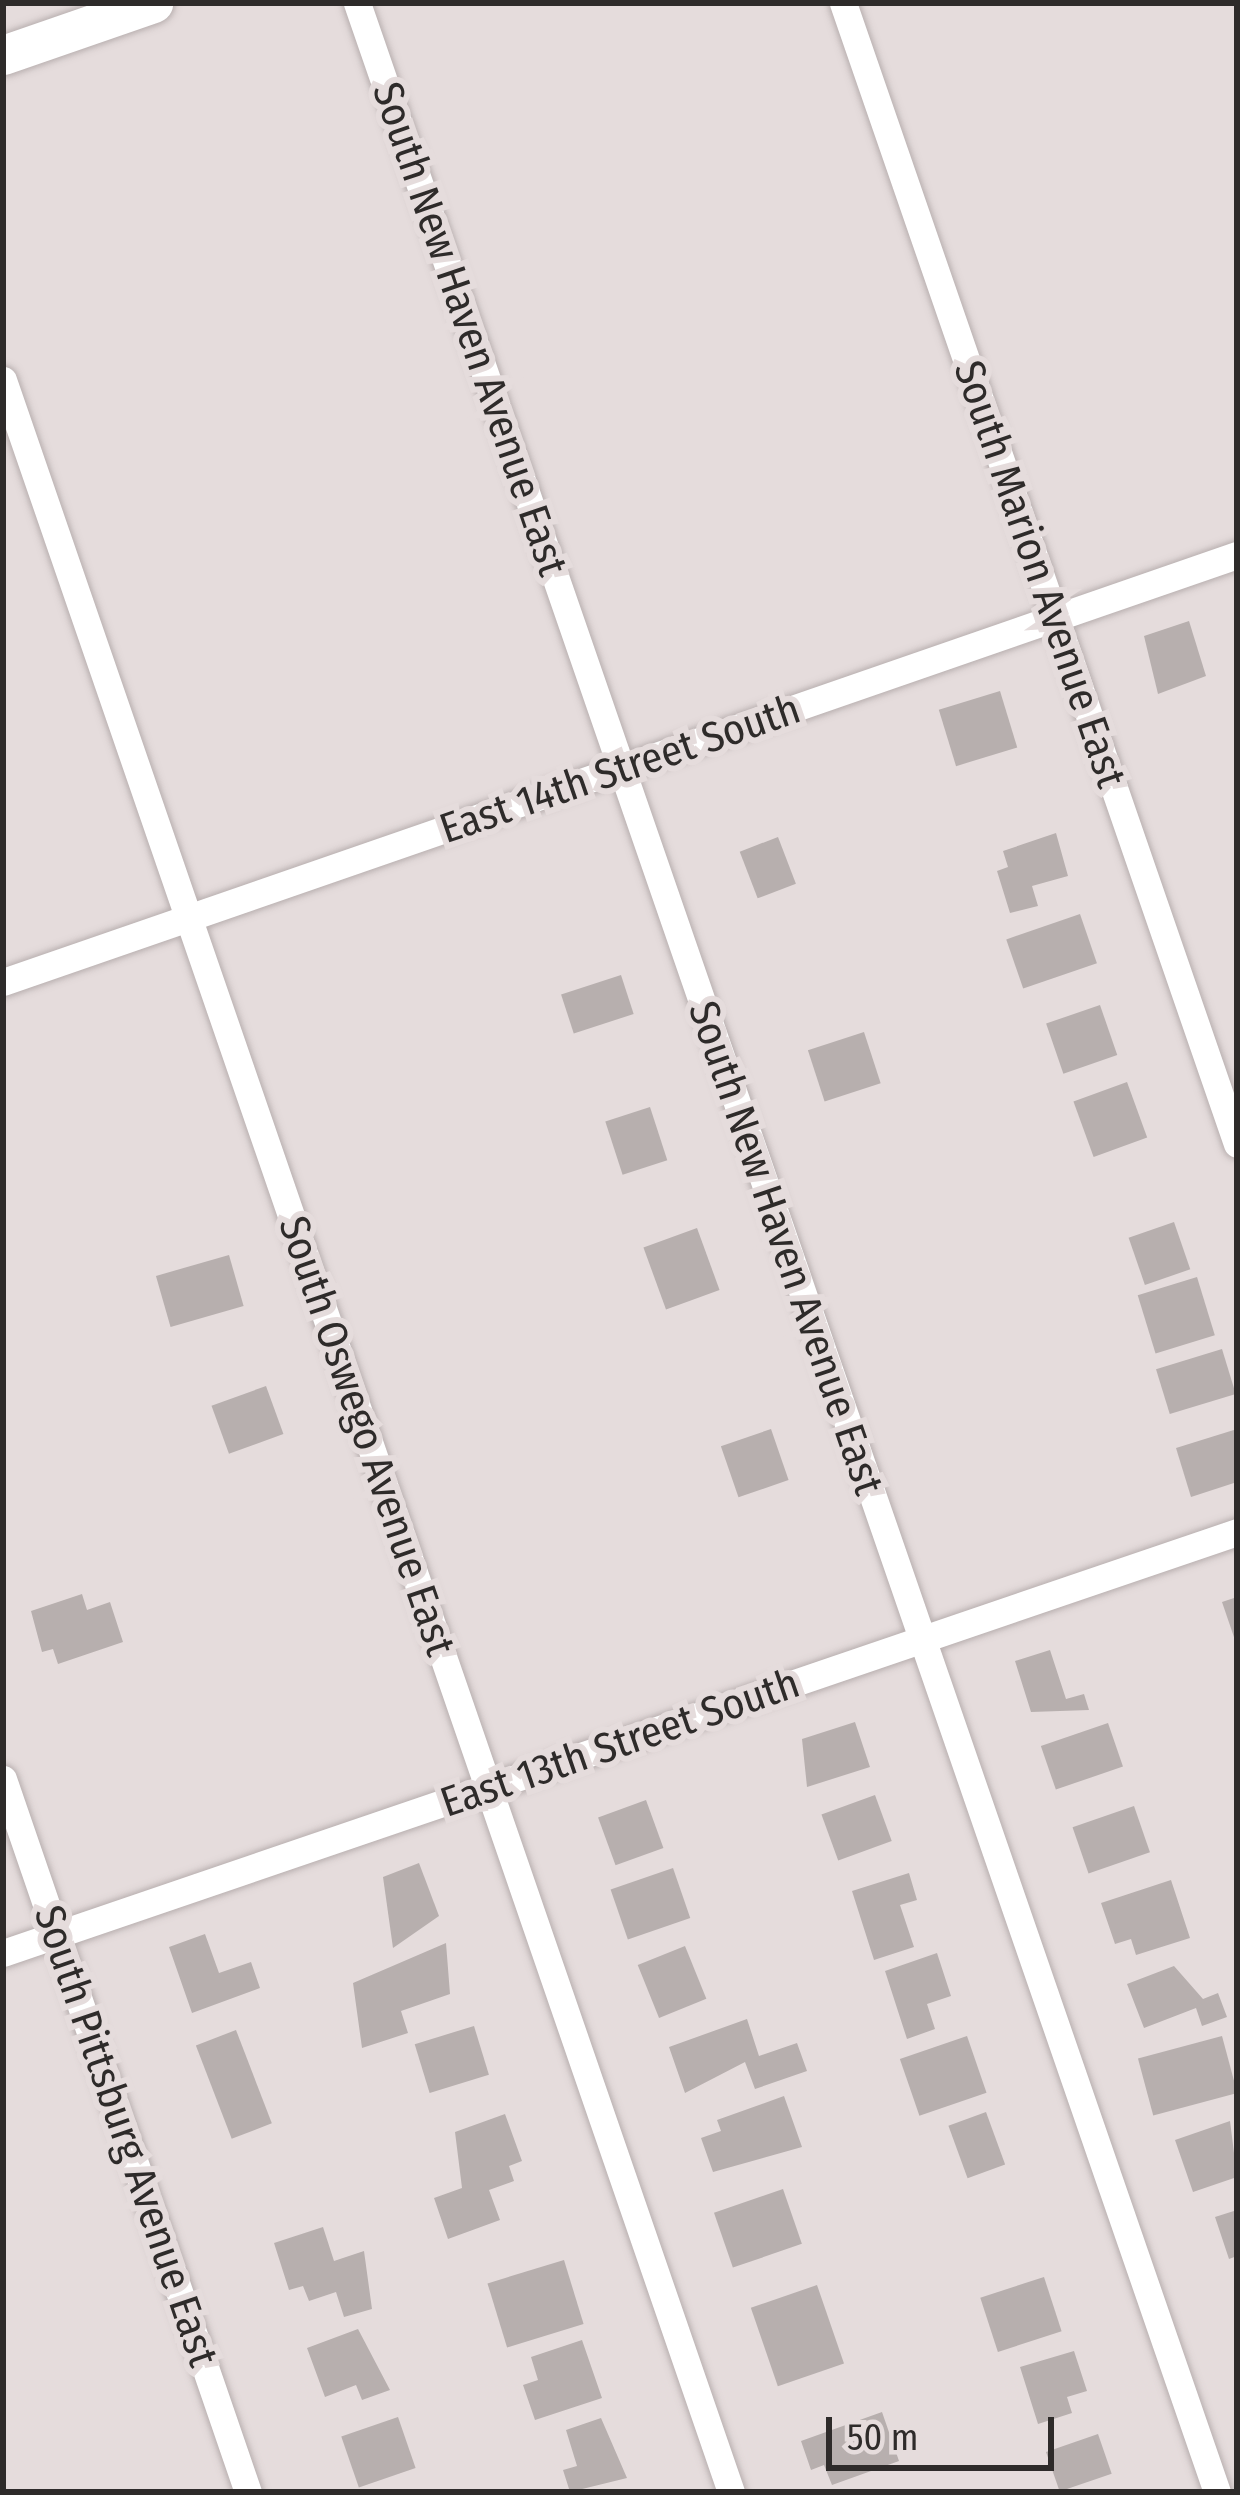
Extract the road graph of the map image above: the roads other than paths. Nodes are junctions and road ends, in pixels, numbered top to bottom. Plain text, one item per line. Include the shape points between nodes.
1 (153, 3) edge
2 (357, 3) edge
3 (842, 3) edge
4 (3, 55) edge
5 (3, 380) edge
6 (1237, 555) edge
7 (1055, 617) junction
8 (622, 769) junction
9 (189, 917) junction
10 (3, 982) edge
11 (1237, 1144) edge
12 (1237, 1532) edge
13 (920, 1640) junction
14 (3, 1779) edge
15 (487, 1788) junction
16 (57, 1936) junction
17 (3, 1953) edge
18 (248, 2492) edge
19 (731, 2492) edge
20 (1216, 2492) edge

1 - 4 main road
2 - 8 street, South New Haven Avenue East
3 - 7 street, South Marion Avenue East
5 - 9 street, South Oswego Avenue East
6 - 7 street, East 14th Street South
7 - 8 street, East 14th Street South
7 - 11 street, South Marion Avenue East
8 - 9 street, East 14th Street South
8 - 13 street, South New Haven Avenue East
9 - 10 street, East 14th Street South
9 - 15 street, South Oswego Avenue East
12 - 13 street, East 13th Street South
13 - 15 street, East 13th Street South
13 - 20 street, South New Haven Avenue East
14 - 16 street, South Pittsburg Avenue East
15 - 16 street, East 13th Street South
15 - 19 street, South Oswego Avenue East
16 - 17 street, East 13th Street South
16 - 18 street, South Pittsburg Avenue East

